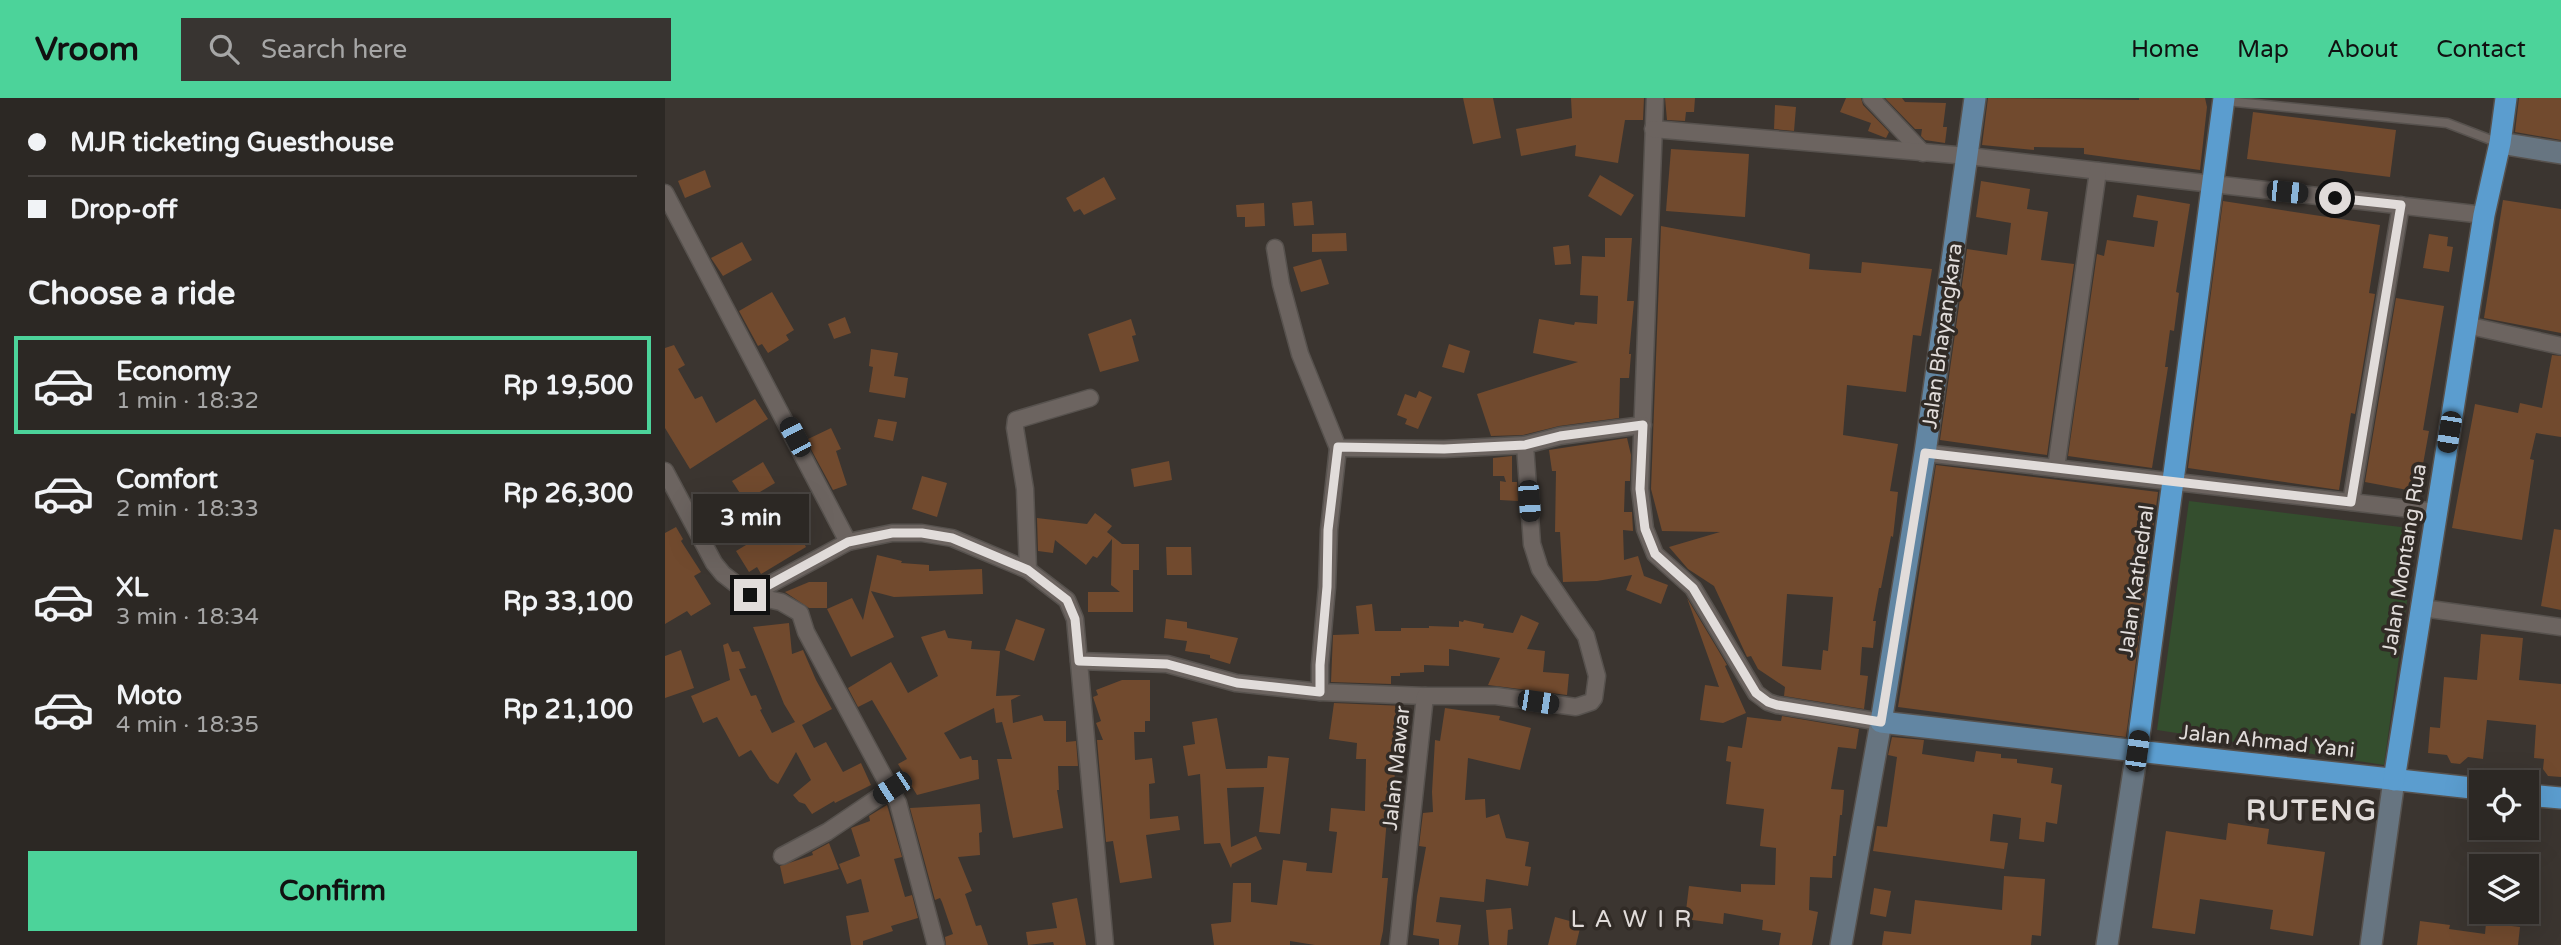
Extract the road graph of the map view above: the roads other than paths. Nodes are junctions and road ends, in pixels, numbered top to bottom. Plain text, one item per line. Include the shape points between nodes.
1 (1655, 98) edge
2 (1871, 98) edge
3 (1975, 98) edge
4 (2506, 98) edge
5 (2224, 99) edge
6 (1653, 129) junction
7 (2500, 143) junction
8 (1923, 153) junction
9 (2561, 153) edge
10 (1968, 156) junction
11 (2098, 171) junction
12 (2214, 184) junction
13 (665, 193) edge
14 (2401, 205) junction
15 (2484, 215) junction
16 (1275, 248) dead end
17 (2466, 325) junction
18 (2561, 346) edge
19 (1090, 398) dead end
20 (1643, 425) junction
21 (1525, 445) junction
22 (1338, 447) junction
23 (1925, 453) junction
24 (2056, 468) junction
25 (665, 471) edge
26 (2174, 482) junction
27 (2351, 502) junction
28 (2437, 512) junction
29 (848, 542) junction
30 (1028, 570) junction
31 (750, 595) junction
32 (2422, 608) junction
33 (2561, 627) edge
34 (1079, 661) junction
35 (1320, 692) junction
36 (1425, 696) junction
37 (1881, 722) junction
38 (2137, 751) junction
39 (2394, 780) junction
40 (892, 788) junction
41 (2469, 788) edge
42 (2539, 795) edge
43 (2561, 798) edge
44 (782, 856) dead end
45 (936, 945) edge
46 (1105, 945) edge
47 (1398, 945) edge
48 (1841, 945) edge
49 (2107, 945) edge
50 (2371, 945) edge

1 - 6 street
2 - 8 street
3 - 10 main road, Jalan Bhayangkara
4 - 7 highway, Jalan Montang Rua
5 - 7 lane via 2447,122
5 - 12 highway, Jalan Kathedral
6 - 8 street
6 - 20 street
7 - 9 street
7 - 15 highway, Jalan Montang Rua
8 - 10 street
10 - 11 street
10 - 23 main road, Jalan Bhayangkara
11 - 12 street
11 - 24 street
12 - 14 street
12 - 26 highway, Jalan Kathedral
13 - 29 street
14 - 15 street
14 - 27 street
15 - 17 highway, Jalan Montang Rua
16 - 22 street via 1300,354
17 - 18 street
17 - 28 highway, Jalan Montang Rua
19 - 30 street via 1016,420
20 - 21 street
20 - 37 street via 1640,489 1645,529 1655,554 1693,588 1756,693 1777,705
21 - 22 street
21 - 36 street, Jalan Mawar via 1532,544 1540,569 1586,636 1597,676 1594,698 1576,707 1496,696
22 - 35 street via 1328,530
23 - 24 street
23 - 37 main road, Jalan Bhayangkara
24 - 26 street
25 - 31 street via 714,563
26 - 27 street
26 - 38 highway, Jalan Kathedral
27 - 28 street
28 - 32 highway, Jalan Montang Rua
29 - 30 street via 892,533 922,533 952,538
29 - 31 street
30 - 34 street via 1072,608
31 - 40 street via 781,602 800,613 806,632
32 - 33 street
32 - 39 highway, Jalan Montang Rua
34 - 35 street via 1167,664 1237,683
34 - 46 street
35 - 36 street
36 - 47 street, Jalan Mawar
37 - 38 main road, Jalan Ahmad Yani
37 - 48 street, Jalan Bhayangkara
38 - 39 highway, Jalan Ahmad Yani
38 - 49 street, Jalan Kathedral
39 - 41 highway, Jalan Ahmad Yani
39 - 50 street
40 - 44 street
40 - 45 street
42 - 43 highway

